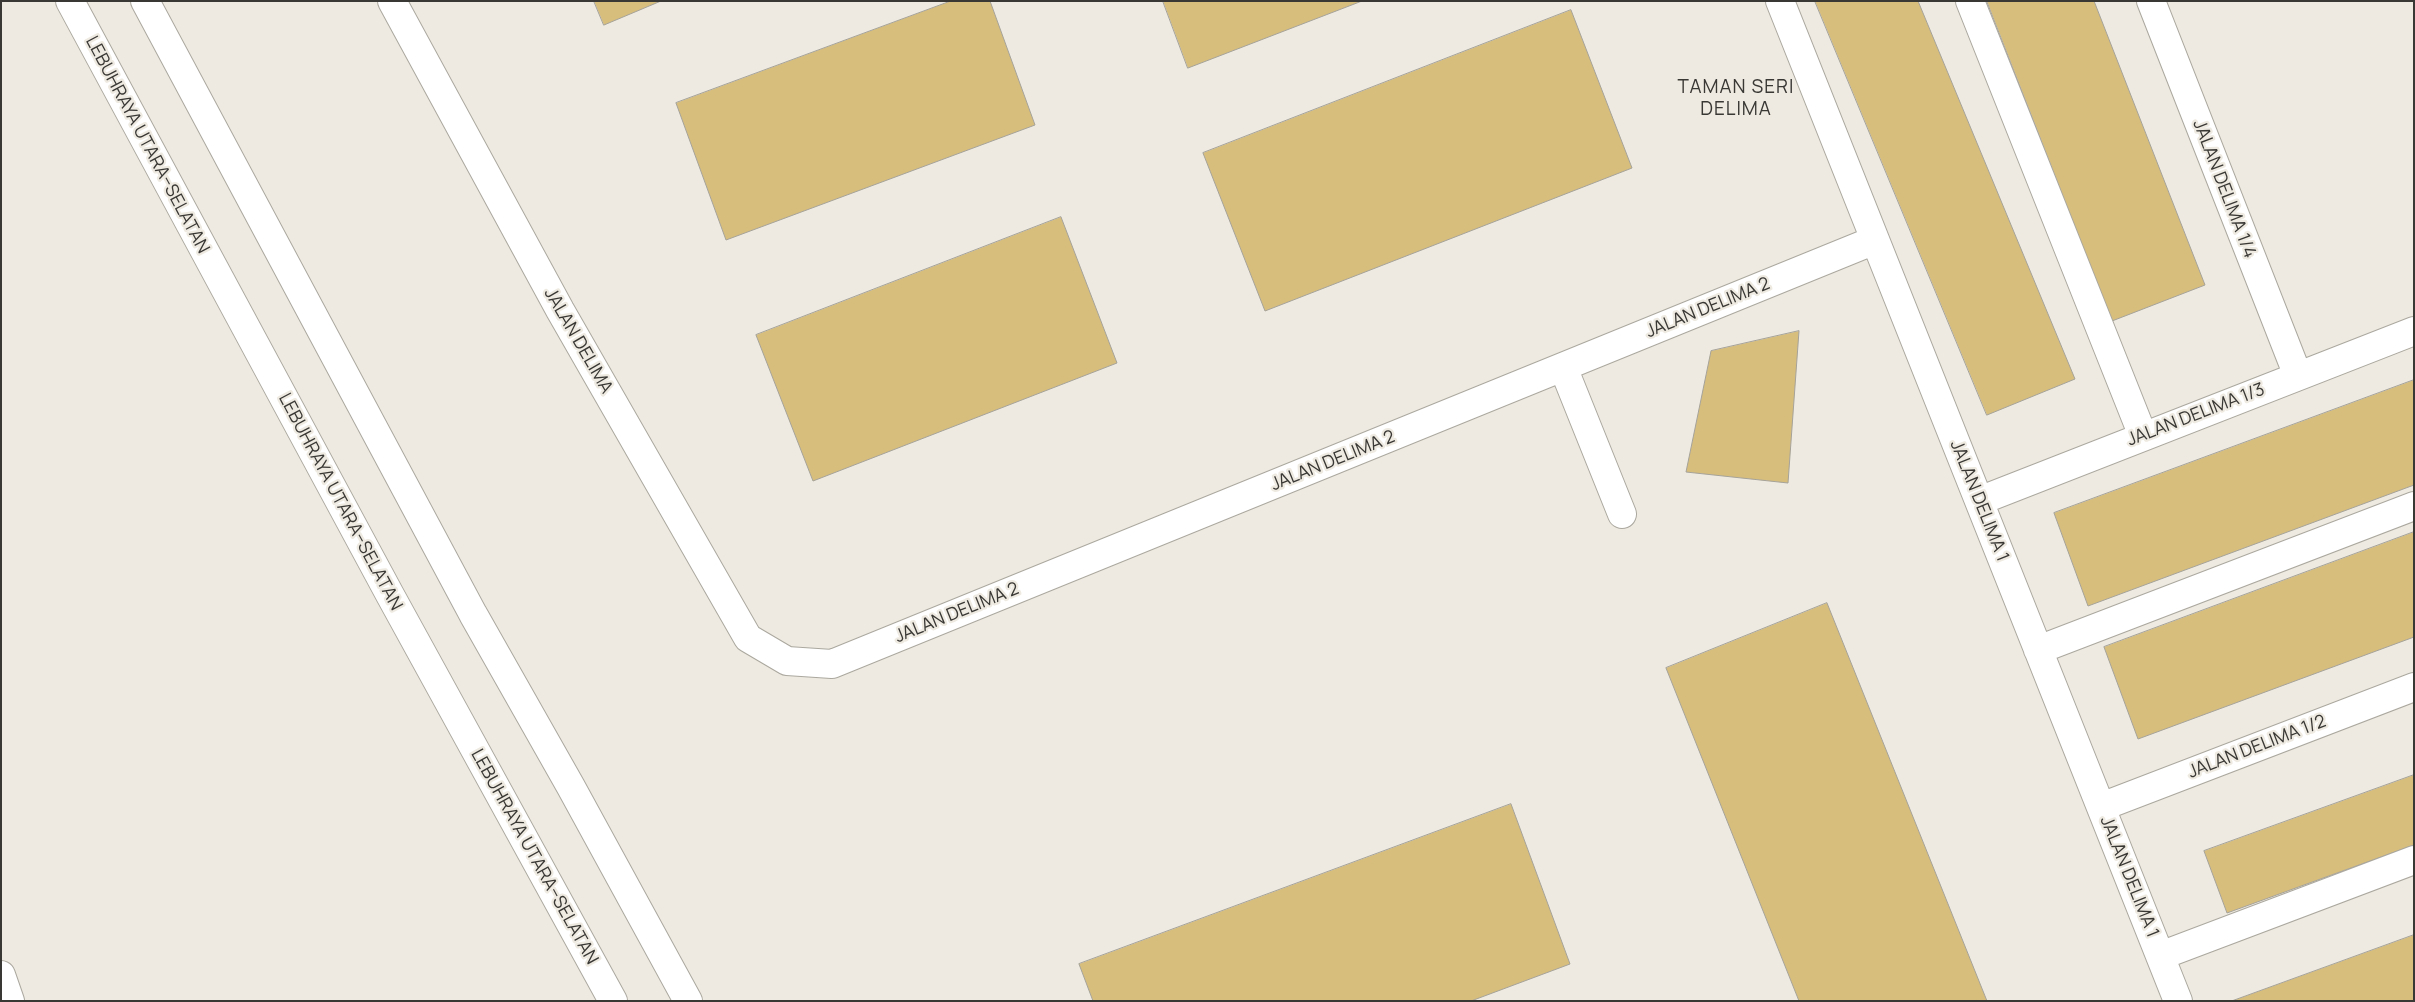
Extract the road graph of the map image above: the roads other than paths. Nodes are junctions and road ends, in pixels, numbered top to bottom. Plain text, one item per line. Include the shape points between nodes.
1 (70, 1) edge
2 (145, 1) edge
3 (392, 1) edge
4 (1780, 1) edge
5 (1970, 1) edge
6 (2151, 1) edge
7 (1875, 240) junction
8 (2414, 331) edge
9 (1563, 367) junction
10 (2298, 376) junction
11 (2143, 436) junction
12 (1979, 500) junction
13 (2414, 506) edge
14 (1622, 514) dead end
15 (2038, 650) junction
16 (787, 661) joint
17 (2414, 687) edge
18 (2100, 807) junction
19 (2414, 860) edge
20 (2160, 956) junction
21 (1, 975) edge
22 (10, 1001) edge
23 (613, 1001) edge
24 (688, 1001) edge
25 (2178, 1001) edge

1 - 23 main road, LEBUHRAYA UTARA–SELATAN
2 - 24 main road via 473,614
3 - 16 main road, JALAN DELIMA via 560,310 748,638
4 - 7 main road, JALAN DELIMA 1
5 - 11 main road
6 - 10 main road, JALAN DELIMA 1/4
7 - 9 main road, JALAN DELIMA 2
7 - 12 main road, JALAN DELIMA 1
8 - 10 main road, JALAN DELIMA 1/3
9 - 14 main road
9 - 16 main road, JALAN DELIMA 2 via 832,664
10 - 11 main road, JALAN DELIMA 1/3
11 - 12 main road, JALAN DELIMA 1/3
12 - 15 main road, JALAN DELIMA 1
13 - 15 main road
15 - 18 main road, JALAN DELIMA 1
17 - 18 main road, JALAN DELIMA 1/2
18 - 20 main road, JALAN DELIMA 1
19 - 20 main road
20 - 25 main road, JALAN DELIMA 1
21 - 22 main road

